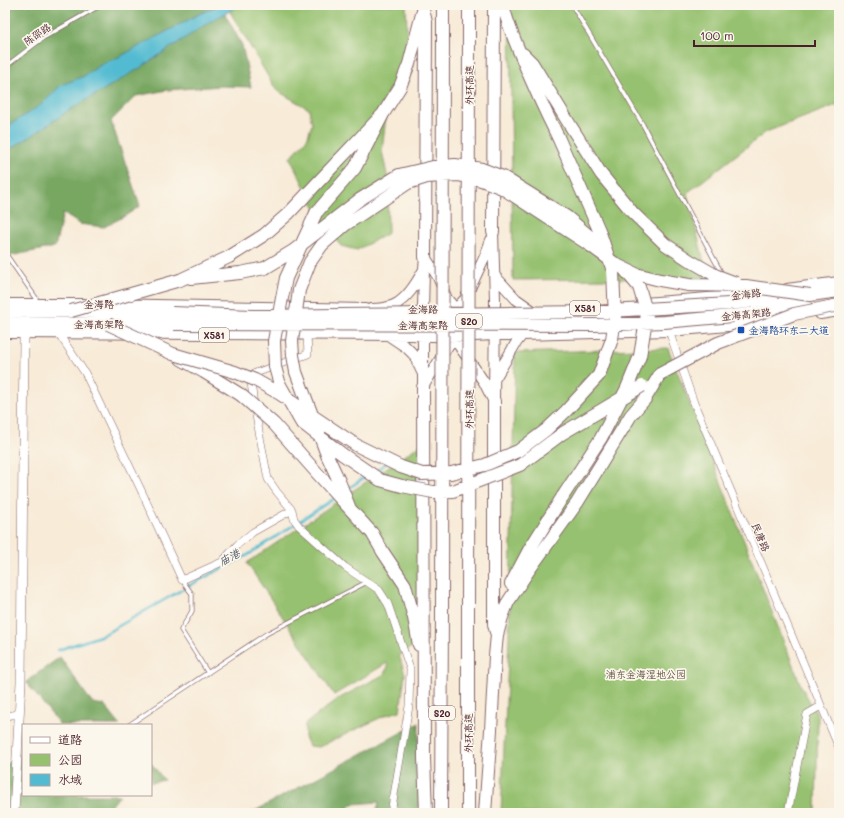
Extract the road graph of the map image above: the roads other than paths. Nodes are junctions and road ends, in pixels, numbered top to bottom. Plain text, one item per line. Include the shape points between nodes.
1 (100, 5) edge
2 (443, 5) edge
3 (469, 5) edge
4 (494, 5) edge
5 (503, 5) edge
6 (572, 5) edge
7 (423, 7) edge
8 (518, 49) junction
9 (5, 67) edge
10 (383, 114) junction
11 (493, 232) junction
12 (5, 253) edge
13 (425, 257) junction
14 (424, 269) junction
15 (494, 274) junction
16 (180, 280) junction
17 (839, 282) edge
18 (746, 286) junction
19 (839, 291) edge
20 (810, 295) junction
21 (733, 296) junction
22 (36, 298) dead end
23 (5, 304) edge
24 (839, 304) edge
25 (371, 309) junction
26 (426, 309) junction
27 (456, 309) junction
28 (5, 310) edge
29 (482, 310) junction
30 (494, 310) junction
31 (71, 311) junction
32 (533, 311) junction
33 (839, 312) edge
34 (5, 323) edge
35 (447, 323) junction
36 (466, 323) junction
37 (108, 324) junction
38 (669, 331) junction
39 (5, 333) edge
40 (25, 333) junction
41 (60, 334) junction
42 (307, 335) junction
43 (388, 335) junction
44 (480, 335) junction
45 (494, 335) junction
46 (522, 335) junction
47 (427, 336) junction
48 (454, 337) junction
49 (173, 354) junction
50 (423, 374) junction
51 (660, 374) junction
52 (494, 380) junction
53 (423, 387) junction
54 (494, 401) junction
55 (350, 509) junction
56 (292, 510) junction
57 (183, 581) junction
58 (367, 582) junction
59 (508, 602) junction
60 (498, 636) junction
61 (208, 673) junction
62 (425, 680) junction
63 (821, 706) junction
64 (19, 714) junction
65 (5, 716) edge
66 (131, 724) edge
67 (839, 748) edge
68 (22, 790) edge
69 (15, 795) junction
70 (14, 813) edge
71 (391, 813) edge
72 (426, 813) edge
73 (442, 813) edge
74 (468, 813) edge
75 (485, 813) edge
76 (788, 813) edge

1 - 9 lane, 陈邵路 via 43,38
2 - 73 highway, S20, bridge
3 - 74 highway, 外环高速 / S20, bridge
4 - 11 highway
5 - 8 highway
6 - 21 lane via 643,125
7 - 10 highway via 410,64 400,87
7 - 13 highway via 426,22
8 - 18 highway, bridge via 532,63 601,174 633,213 665,244 689,260 715,276
8 - 49 highway, bridge via 599,230 613,271 615,319 612,339 599,375 546,430 518,451 485,465 451,473 422,474 401,467 356,445 255,380
10 - 16 highway via 289,213 264,235 229,257
10 - 51 highway, bridge via 355,168 316,213 286,278 274,340 275,367 280,385 301,422 380,480 433,492 453,491 520,465 563,433
11 - 15 main road
11 - 27 main road via 465,299
12 - 22 lane
13 - 14 main road
13 - 27 main road
14 - 25 main road via 408,294 395,305
14 - 26 main road
15 - 30 main road
15 - 32 main road via 516,299
16 - 31 highway, bridge
16 - 59 highway, bridge via 265,268 293,251 358,200 399,175 455,165 482,169 502,177 567,217 618,261 639,286 647,314 640,356 628,388 601,438 519,567 511,584
17 - 21 main road, 金海路 / X581
18 - 20 highway, bridge
18 - 55 highway, bridge via 689,285 636,274 617,265 502,188 481,180 458,175 427,177 408,183 345,225 322,245 310,262 299,290 292,340 296,372
19 - 20 highway, 金海高架路
20 - 31 highway, 金海高架路, bridge via 729,304 594,312 253,316
21 - 32 main road, 金海路 / X581
23 - 25 main road, 金海路 / X581
24 - 37 highway, 金海高架路, bridge via 718,318 595,325
24 - 51 highway, bridge via 794,314 718,343
25 - 26 main road, 金海路 / X581
26 - 27 main road, 金海路 / X581
26 - 35 main road
26 - 47 main road
27 - 29 main road, 金海路 / X581
27 - 35 main road
27 - 36 main road
28 - 31 highway, 金海高架路
29 - 30 main road, 金海路 / X581
29 - 36 main road
30 - 32 main road, 金海路 / X581
30 - 45 main road
33 - 38 main road, X581
34 - 37 highway, 金海高架路
35 - 47 main road
35 - 48 main road
36 - 44 main road
36 - 48 main road
37 - 49 highway, bridge
38 - 46 main road, X581
38 - 63 street, 民唐路 via 694,403
39 - 40 main road, X581
40 - 41 main road, X581
40 - 64 street
41 - 42 main road, X581
41 - 57 street via 92,387
42 - 43 main road, X581
42 - 56 street via 308,354 250,375 268,479
43 - 47 main road, X581
43 - 50 main road via 414,355
44 - 45 main road, X581
44 - 48 main road, X581
45 - 46 main road, X581
45 - 52 main road
46 - 52 main road
47 - 48 main road, X581
47 - 50 main road
48 - 53 main road
48 - 54 main road
49 - 55 highway, bridge via 241,395 269,419
50 - 53 main road
51 - 59 highway via 645,399 631,415 577,503
52 - 54 main road
53 - 62 highway
54 - 60 highway via 494,624
55 - 62 highway, bridge via 372,533 405,585 414,618
56 - 57 street via 254,532 237,545 222,562
56 - 58 street via 299,526 345,567
57 - 61 lane via 192,594 192,611 181,630
58 - 61 lane via 266,634
58 - 71 street via 379,590 388,604 410,669 408,706
59 - 60 highway
60 - 75 highway
61 - 66 lane
62 - 72 highway
63 - 67 street, 民唐路
63 - 76 street via 807,714
64 - 65 street
64 - 69 street
68 - 69 lane
69 - 70 street

